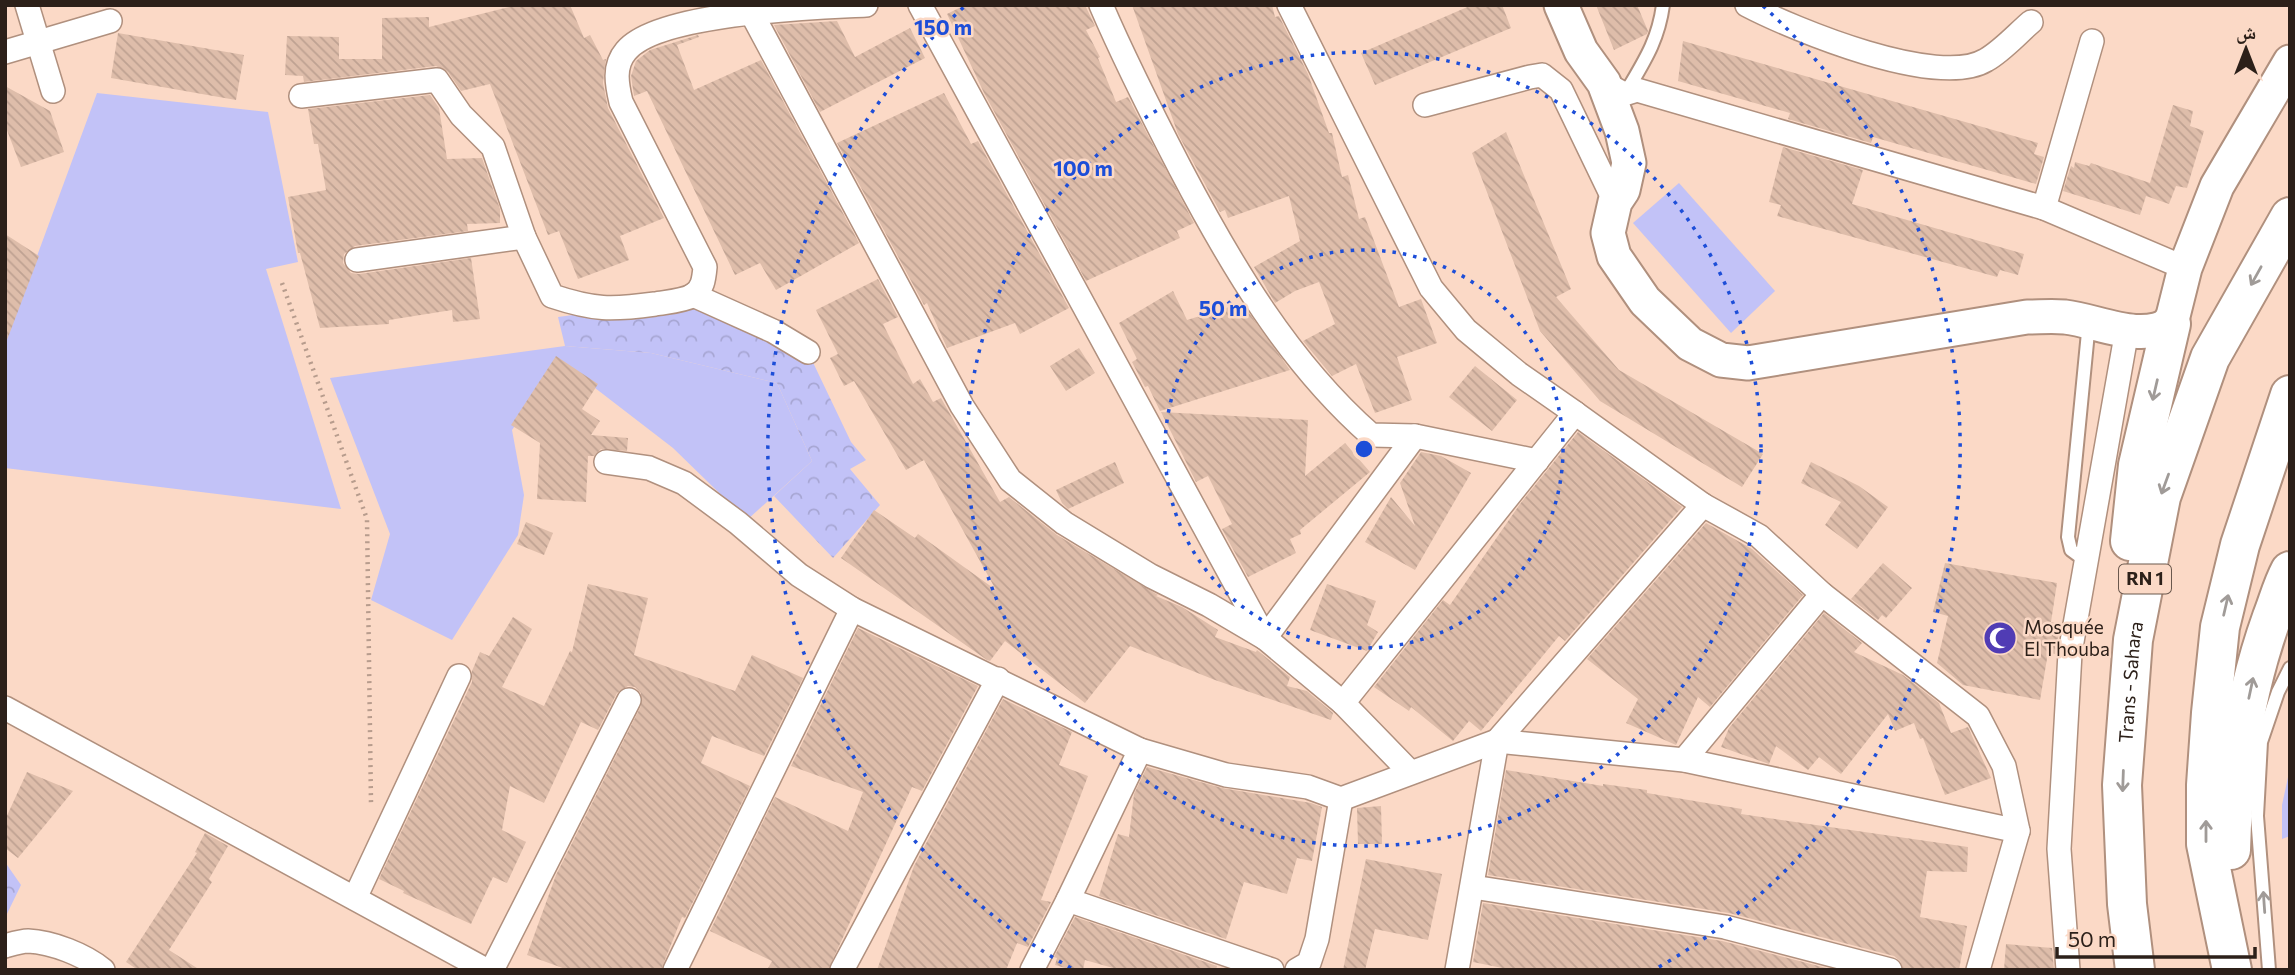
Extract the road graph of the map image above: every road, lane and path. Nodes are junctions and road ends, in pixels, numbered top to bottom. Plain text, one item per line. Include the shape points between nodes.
1 (27, 5) edge
2 (866, 5) edge
3 (920, 5) edge
4 (1101, 5) edge
5 (1289, 5) edge
6 (1561, 5) edge
7 (1662, 5) edge
8 (1747, 5) edge
9 (751, 12) junction
10 (110, 21) dead end
11 (2031, 22) dead end
12 (2092, 41) dead end
13 (38, 42) junction
14 (5, 52) edge
15 (2290, 62) edge
16 (1614, 89) junction
17 (53, 91) dead end
18 (302, 96) dead end
19 (1425, 105) dead end
20 (1615, 202) junction
21 (2044, 208) junction
22 (2290, 217) edge
23 (524, 237) junction
24 (357, 260) dead end
25 (2185, 268) junction
26 (282, 283) dead end
27 (693, 295) junction
28 (2089, 322) junction
29 (2171, 324) junction
30 (2127, 331) junction
31 (808, 352) dead end
32 (2290, 395) edge
33 (1575, 413) junction
34 (1415, 436) junction
35 (1537, 461) junction
36 (606, 462) dead end
37 (1703, 505) junction
38 (2087, 561) junction
39 (2290, 571) edge
40 (1822, 594) junction
41 (852, 608) junction
42 (1265, 638) junction
43 (2133, 640) junction
44 (2290, 668) edge
45 (459, 676) dead end
46 (998, 679) junction
47 (629, 700) dead end
48 (1343, 703) junction
49 (5, 708) edge
50 (1497, 741) junction
51 (1140, 750) junction
52 (1684, 760) junction
53 (1410, 772) junction
54 (1341, 799) junction
55 (371, 807) dead end
56 (2018, 831) junction
57 (1473, 887) junction
58 (355, 898) junction
59 (1068, 900) junction
60 (5, 946) edge
61 (2231, 960) edge
62 (473, 967) edge
63 (103, 970) edge
64 (492, 970) edge
65 (675, 970) edge
66 (842, 970) edge
67 (1032, 970) edge
68 (1272, 970) edge
69 (1297, 970) edge
70 (1457, 970) edge
71 (1890, 970) edge
72 (1978, 970) edge
73 (2068, 970) edge
74 (2135, 970) edge
75 (2269, 970) edge

1 - 13 street
2 - 9 street
3 - 42 street
4 - 34 street via 1130,72 1211,226 1284,341 1341,409 1371,435
5 - 33 street via 1431,288 1466,331
6 - 16 street via 1581,51
7 - 16 lane via 1654,42
8 - 11 street via 1777,21 1871,54 1948,70 1985,61
9 - 27 street via 644,37 625,52 615,78 621,102 705,267 704,282
9 - 42 street via 962,406 1010,480 1064,523
10 - 13 street
12 - 21 street
13 - 14 street
13 - 17 street
15 - 25 street via 2217,186
16 - 20 street via 1629,163
16 - 21 street via 1637,90
18 - 23 street via 437,80 461,115 493,147
19 - 20 street via 1542,75 1561,90
20 - 28 street via 1608,233 1614,257 1645,301 1690,344 1721,360 1783,359 2026,317
21 - 25 street
22 -> 43 highway, Trans - Sahara / RN 1 via 2210,358 2161,497
23 - 24 street
23 - 27 street via 552,296 612,310
25 - 29 street
26 - 55 path via 367,519
27 - 31 street
28 - 30 street
28 - 38 lane via 2068,537 2071,550
29 - 30 street via 2162,330
29 -> 43 highway via 2138,465 2126,573
30 - 38 street
61 -> 32 highway via 2206,844 2211,713 2220,627 2240,545
33 - 35 street
33 - 37 street
34 - 35 street
34 - 42 street
35 - 48 street
36 - 41 street via 649,468 684,483 799,575
37 - 40 street via 1759,536
37 - 50 street
38 - 73 street via 2070,653 2060,810
61 -> 39 highway via 2233,801 2242,731 2256,661
40 - 52 street
40 - 56 street via 1978,716 2004,766
41 - 46 street
41 - 65 street
42 - 48 street
43 -> 74 highway, Trans - Sahara / RN 1 via 2122,785
75 -> 44 lane via 2258,816 2261,743
45 - 58 street
46 - 51 street
46 - 66 street
47 - 64 street
48 - 53 street
49 - 58 street
50 - 52 street
50 - 53 street
50 - 57 street
51 - 54 street via 1226,775 1308,788
51 - 59 street
52 - 56 street
53 - 54 street
54 - 69 street via 1317,939 1309,963
56 - 72 street
57 - 70 street
57 - 71 street via 1725,927
58 - 62 street
59 - 67 street
59 - 68 street
60 - 63 street via 26,941 51,946

